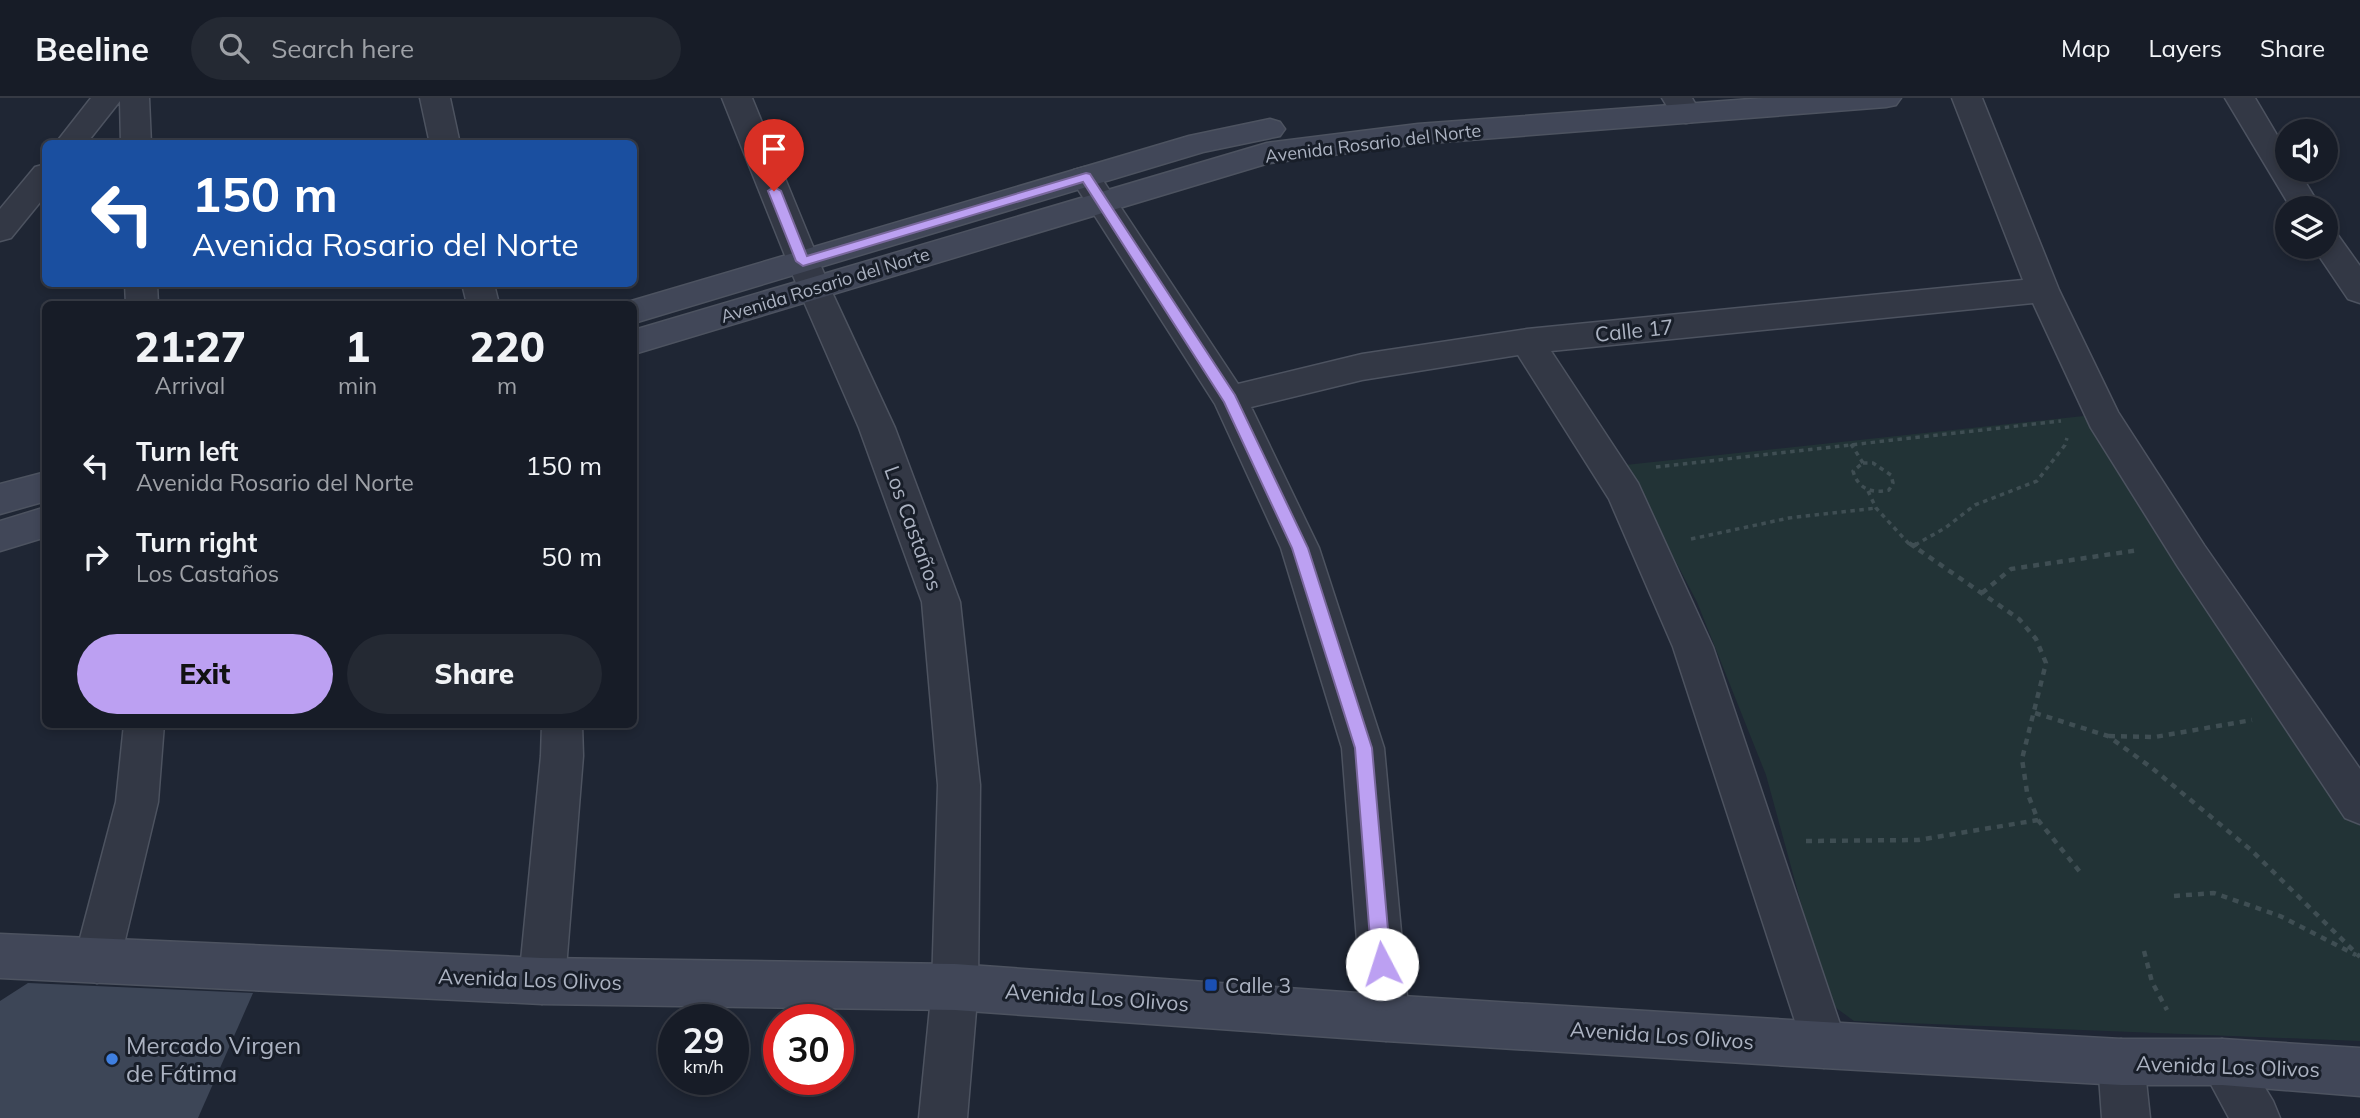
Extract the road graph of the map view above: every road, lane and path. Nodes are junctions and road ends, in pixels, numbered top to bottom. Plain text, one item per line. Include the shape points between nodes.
1 (107, 98) edge
2 (134, 98) edge
3 (435, 98) edge
4 (737, 98) edge
5 (1603, 98) edge
6 (1886, 98) edge
7 (1967, 98) edge
8 (2240, 98) edge
9 (1681, 106) edge
10 (73, 140) edge
11 (136, 140) edge
12 (444, 140) edge
13 (42, 179) edge
14 (1094, 189) junction
15 (2299, 196) edge
16 (0, 230) edge
17 (2339, 249) edge
18 (808, 275) junction
19 (2043, 290) junction
20 (2360, 291) edge
21 (637, 310) edge
22 (637, 341) edge
23 (1527, 341) junction
24 (1230, 399) junction
25 (2072, 420) dead end
26 (2069, 433) dead end
27 (1851, 444) junction
28 (1863, 463) junction
29 (1649, 468) dead end
30 (42, 487) edge
31 (1868, 491) junction
32 (0, 499) edge
33 (1877, 508) junction
34 (42, 523) edge
35 (0, 536) edge
36 (1680, 542) dead end
37 (1912, 547) junction
38 (2146, 549) dead end
39 (1982, 593) junction
40 (2035, 712) junction
41 (2259, 719) dead end
42 (144, 728) edge
43 (562, 728) edge
44 (2108, 736) junction
45 (2360, 804) edge
46 (2038, 820) junction
47 (1797, 842) dead end
48 (2080, 872) dead end
49 (2174, 896) dead end
50 (2144, 951) dead end
51 (1, 957) edge
52 (2360, 957) edge
53 (97, 961) junction
54 (542, 981) junction
55 (954, 987) junction
56 (2167, 1010) dead end
57 (1386, 1018) junction
58 (1824, 1045) junction
59 (2121, 1062) junction
60 (2222, 1062) junction
61 (2360, 1072) edge
62 (943, 1118) edge
63 (2126, 1118) edge
64 (2256, 1118) edge

1 - 10 street
2 - 11 street
3 - 12 street
4 - 18 street, Los Castaños
5 - 14 street, Avenida Rosario del Norte via 1271,129 1200,143
6 - 9 street, Avenida Rosario del Norte
7 - 19 street
8 - 15 street
9 - 14 street, Avenida Rosario del Norte via 1267,153
13 - 16 street
14 - 18 street, Avenida Rosario del Norte
14 - 24 street
17 - 20 street
18 - 21 street, Avenida Rosario del Norte
18 - 22 street, Avenida Rosario del Norte
18 - 55 street, Los Castaños via 877,428 941,602 959,785
19 - 23 street, Calle 17
19 - 45 street via 2103,418
23 - 24 street, Calle 17 via 1362,366
23 - 58 street via 1625,493 1693,647
24 - 57 street via 1300,548 1363,748
25 - 27 path
26 - 37 path via 2037,481 1975,505
27 - 28 path
27 - 29 path
28 - 31 path via 1856,466 1854,478
28 - 31 path via 1884,467 1893,483 1889,490
30 - 32 street
31 - 33 path
33 - 36 path via 1789,518
33 - 37 path
34 - 35 street
37 - 39 path
38 - 39 path via 2011,569
39 - 40 path via 2019,619 2036,639 2046,663
40 - 44 path
40 - 46 path via 2022,759 2027,792
41 - 44 path via 2155,737
42 - 53 street via 137,802
43 - 54 street
44 - 52 path via 2251,850
46 - 47 path via 1918,840
46 - 48 path
49 - 52 path via 2214,892 2280,916
50 - 56 path via 2152,982
51 - 53 street, Avenida Los Olivos
53 - 54 street, Avenida Los Olivos
54 - 55 street, Avenida Los Olivos
55 - 57 street, Avenida Los Olivos
55 - 62 street, Los Castaños
57 - 58 street, Avenida Los Olivos
58 - 59 street, Avenida Los Olivos
59 - 60 street, Avenida Los Olivos
59 - 63 street
60 - 61 street, Avenida Los Olivos
60 - 64 street

